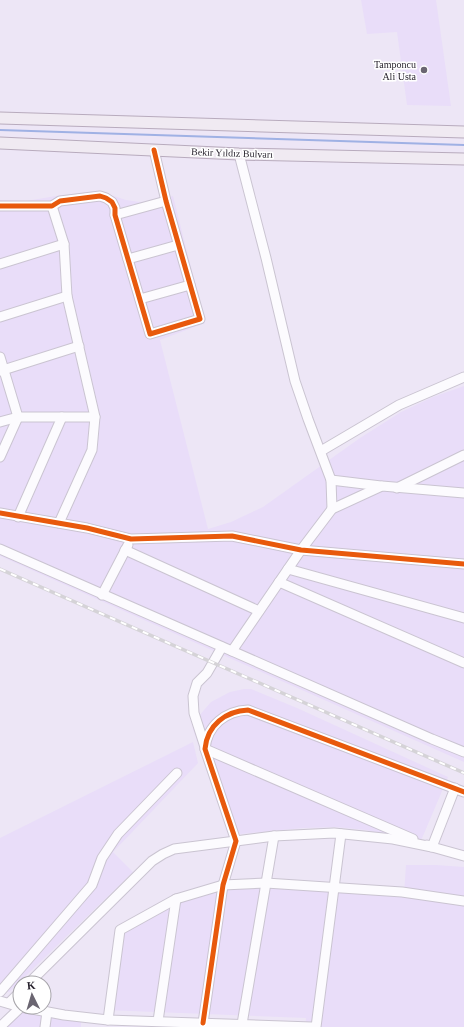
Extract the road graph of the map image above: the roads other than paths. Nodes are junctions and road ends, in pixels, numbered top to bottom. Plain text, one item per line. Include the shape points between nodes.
1 (0, 118) edge
2 (464, 132) edge
3 (0, 143) edge
4 (154, 150) junction
5 (239, 154) junction
6 (464, 159) edge
7 (166, 201) junction
8 (0, 206) edge
9 (52, 206) junction
10 (115, 215) junction
11 (64, 244) junction
12 (178, 245) junction
13 (128, 259) junction
14 (0, 264) edge
15 (190, 285) junction
16 (67, 296) junction
17 (140, 299) junction
18 (0, 317) edge
19 (79, 346) junction
20 (0, 357) edge
21 (2, 370) edge
22 (464, 377) edge
23 (18, 416) junction
24 (62, 417) junction
25 (95, 417) junction
26 (0, 422) edge
27 (321, 451) junction
28 (464, 455) edge
29 (0, 457) edge
30 (331, 480) junction
31 (382, 486) junction
32 (397, 488) junction
33 (464, 493) edge
34 (332, 509) junction
35 (0, 513) edge
36 (18, 517) junction
37 (59, 524) junction
38 (131, 539) junction
39 (0, 549) edge
40 (125, 550) junction
41 (301, 550) junction
42 (464, 564) edge
43 (288, 569) junction
44 (279, 582) junction
45 (102, 595) junction
46 (259, 611) junction
47 (464, 618) edge
48 (222, 647) junction
49 (232, 652) junction
50 (464, 662) edge
51 (205, 749) junction
52 (464, 752) edge
53 (177, 773) dead end
54 (460, 790) edge
55 (341, 834) junction
56 (274, 836) junction
57 (236, 841) junction
58 (432, 846) junction
59 (464, 856) edge
60 (266, 883) junction
61 (223, 885) junction
62 (334, 888) junction
63 (176, 899) junction
64 (464, 901) edge
65 (37, 975) edge
66 (0, 992) edge
67 (52, 1013) edge
68 (12, 1015) edge
69 (47, 1015) edge
70 (87, 1017) junction
71 (108, 1020) junction
72 (158, 1021) junction
73 (203, 1023) junction
74 (124, 1024) edge
75 (172, 1024) edge
76 (242, 1024) junction
77 (220, 1025) edge
78 (0, 1027) edge
79 (45, 1027) edge
80 (86, 1027) edge
81 (312, 1027) edge
82 (316, 1027) edge

1 - 2 main road
3 - 4 main road, Bekir Yıldız Bulvarı
4 - 5 main road, Bekir Yıldız Bulvarı
4 - 7 street
5 - 6 main road, Bekir Yıldız Bulvarı
5 - 27 street via 295,382
7 - 10 street
7 - 12 street
8 - 9 street
9 - 10 street via 60,201 103,197 114,205
9 - 11 street
10 - 13 street
11 - 14 street
11 - 16 street
12 - 13 street
12 - 15 street
13 - 17 street
15 - 17 street
15 - 17 street via 200,319 150,334
16 - 18 street
16 - 19 street
19 - 21 street
19 - 25 street
20 - 21 street
21 - 23 street
22 - 27 street via 399,405
23 - 24 street
23 - 26 street
23 - 29 street
24 - 25 street
24 - 36 street
25 - 37 street via 92,450
27 - 30 street
28 - 32 street
30 - 31 street
30 - 34 street
31 - 32 street
31 - 34 street
32 - 33 street
34 - 41 street
35 - 36 street
36 - 37 street
37 - 38 street
38 - 40 street
38 - 41 street via 232,536
39 - 45 street
40 - 45 street
40 - 46 street
41 - 42 street
41 - 43 street
43 - 44 street
43 - 47 street
44 - 46 street
44 - 50 street
45 - 48 street
46 - 49 street
48 - 49 street
48 - 51 street via 207,673 197,683 193,696 194,713
49 - 52 street
51 - 54 street via 209,733 219,721 233,713 248,710
51 - 57 street
51 - 58 street
53 - 66 street via 118,834 102,858 92,885
54 - 58 street
55 - 56 street
55 - 58 street
55 - 62 street
56 - 57 street
56 - 60 street
57 - 61 street
57 - 65 street via 181,848 157,858
58 - 59 street
60 - 61 street
60 - 62 street
60 - 76 street
61 - 63 street
61 - 73 street
62 - 64 street via 402,892
62 - 82 street
63 - 71 street via 120,930
63 - 72 street
67 - 70 street
68 - 78 street
69 - 79 street
70 - 71 street
70 - 80 street
71 - 74 street
72 - 74 street
72 - 75 street
73 - 75 street
73 - 77 street
76 - 77 street
76 - 81 street

